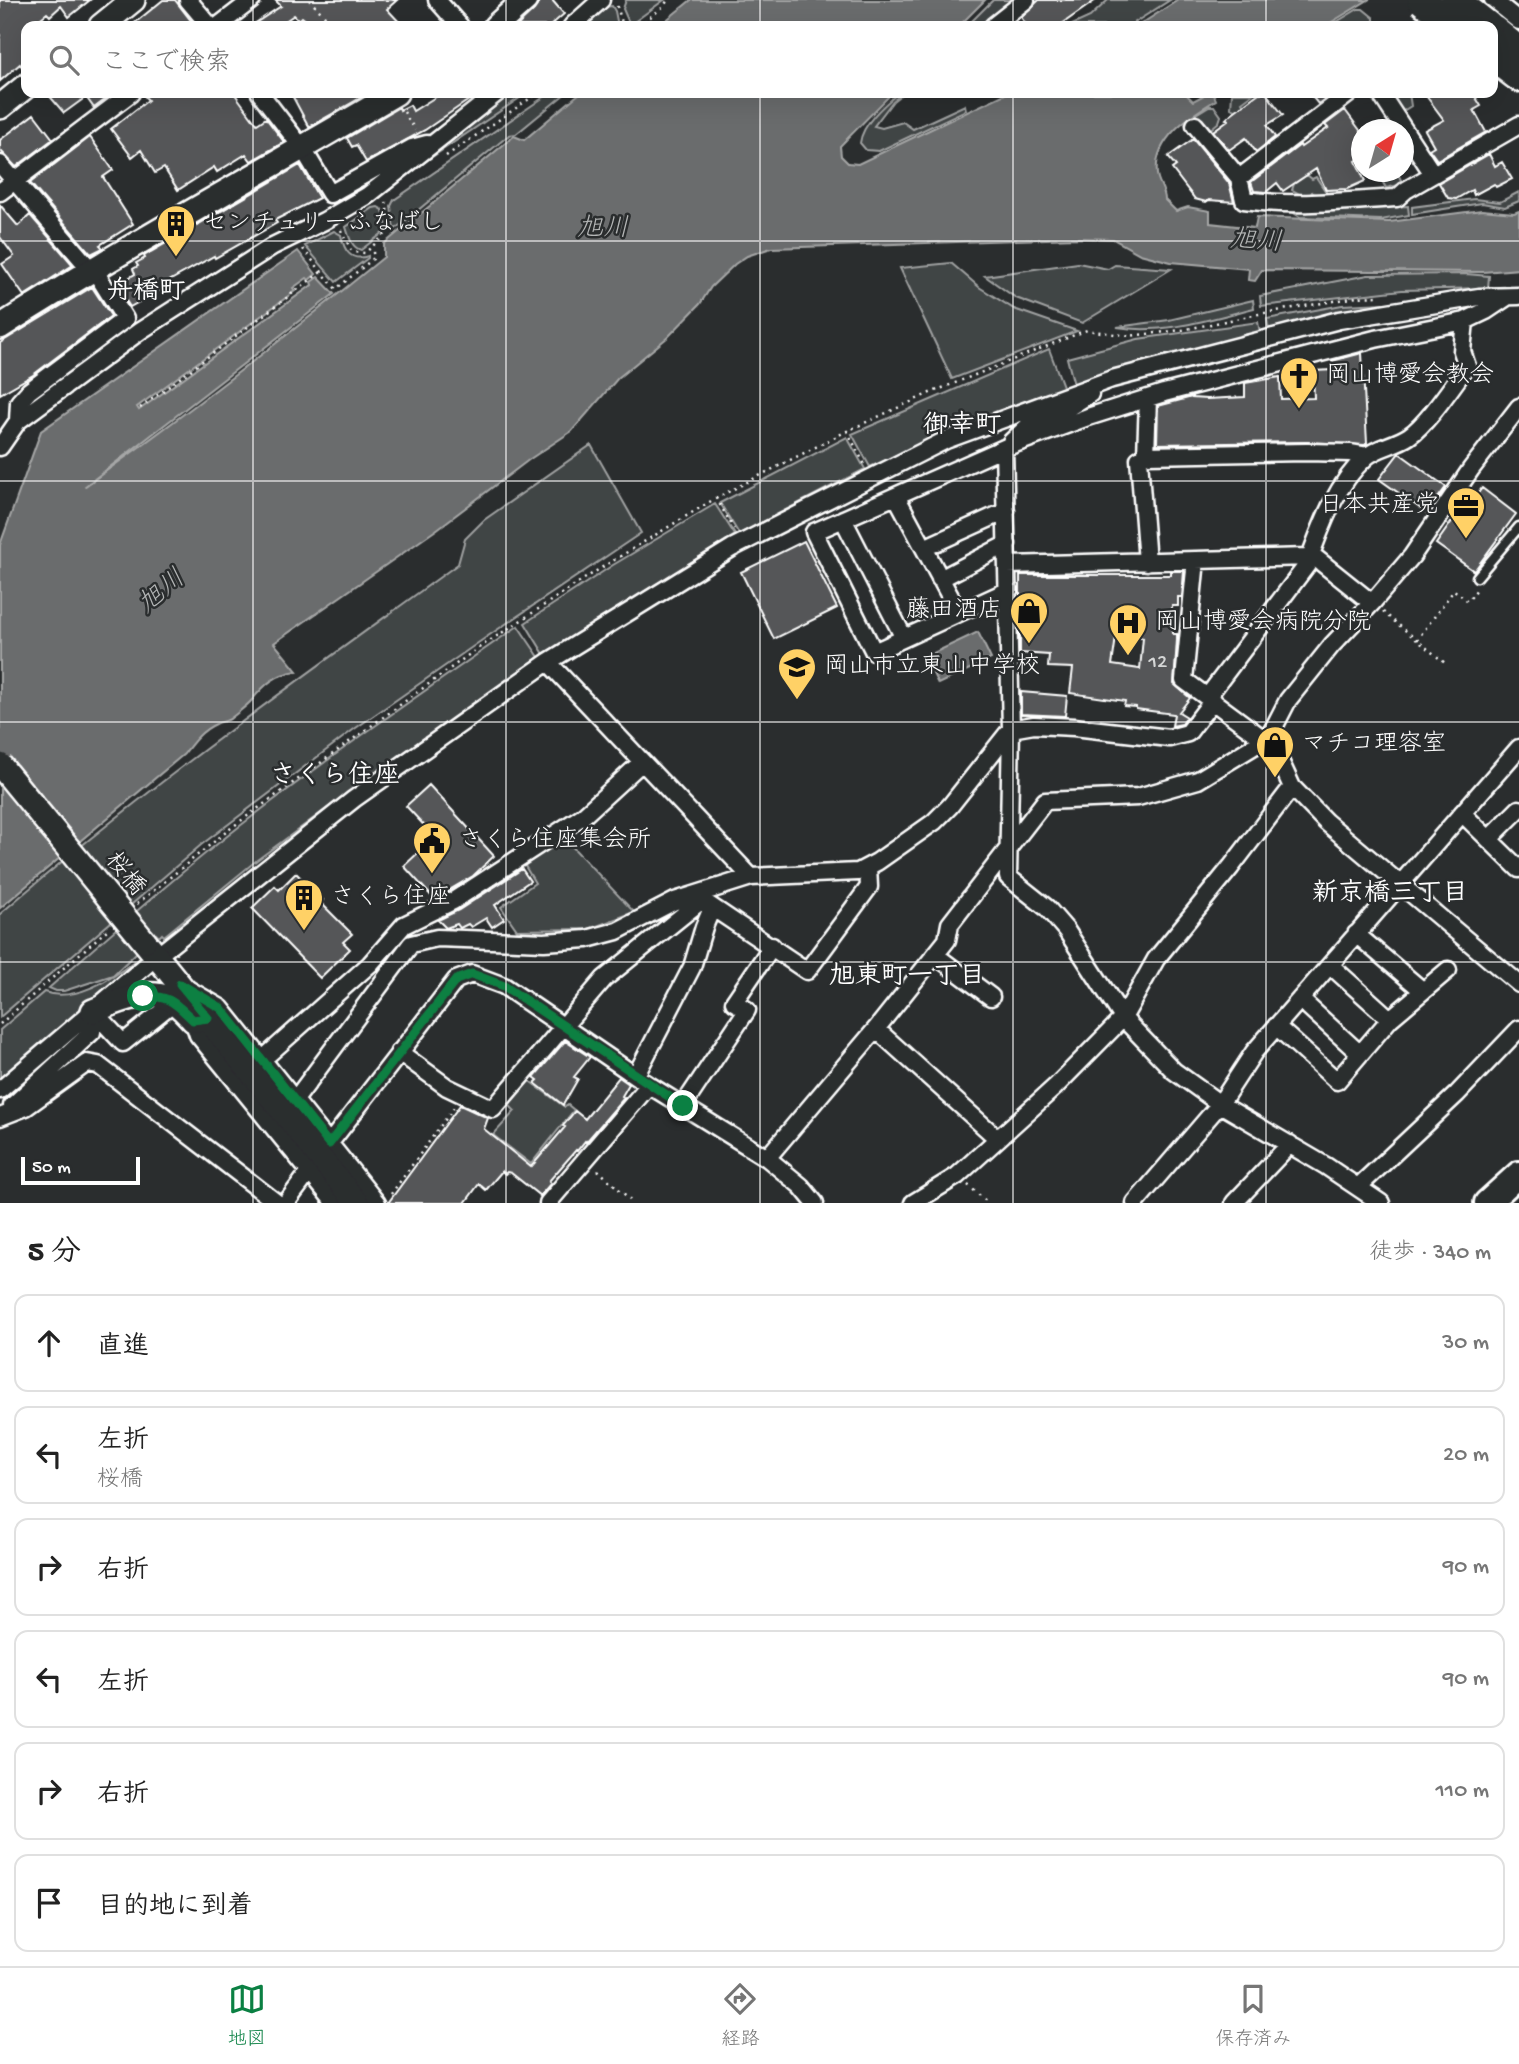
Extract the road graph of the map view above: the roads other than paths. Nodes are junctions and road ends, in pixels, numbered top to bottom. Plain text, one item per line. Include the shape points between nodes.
1 (133, 0) edge
2 (188, 0) edge
3 (252, 0) edge
4 (437, 0) edge
5 (525, 0) edge
6 (1026, 0) edge
7 (1422, 0) edge
8 (1455, 0) edge
9 (1473, 0) edge
10 (1493, 0) edge
11 (609, 2) edge
12 (107, 21) edge
13 (206, 21) edge
14 (225, 21) edge
15 (456, 21) edge
16 (502, 21) edge
17 (580, 21) edge
18 (999, 21) edge
19 (1446, 21) edge
20 (1448, 21) edge
21 (1482, 21) edge
22 (1519, 21) edge
23 (1498, 34) edge
24 (1519, 51) edge
25 (1498, 61) edge
26 (1519, 77) edge
27 (21, 90) edge
28 (124, 98) edge
29 (264, 98) edge
30 (387, 98) edge
31 (490, 98) edge
32 (1343, 98) edge
33 (1383, 98) edge
34 (0, 107) edge
35 (1195, 125) dead end
36 (1519, 125) edge
37 (429, 144) junction
38 (303, 149) junction
39 (0, 164) edge
40 (1433, 174) junction
41 (1238, 178) junction
42 (14, 181) junction
43 (0, 192) edge
44 (92, 269) junction
45 (1513, 296) edge
46 (1465, 321) junction
47 (0, 327) edge
48 (1112, 379) junction
49 (1149, 398) junction
50 (1519, 407) edge
51 (18, 421) junction
52 (0, 447) edge
53 (1004, 448) junction
54 (1146, 455) junction
55 (1367, 456) junction
56 (896, 496) junction
57 (1006, 511) junction
58 (843, 519) junction
59 (1519, 527) edge
60 (1007, 544) junction
61 (924, 548) junction
62 (1309, 557) junction
63 (1196, 560) junction
64 (1147, 562) junction
65 (1008, 565) junction
66 (1477, 577) road end
67 (940, 579) junction
68 (1009, 590) junction
69 (1372, 603) junction
70 (959, 613) junction
71 (904, 638) junction
72 (548, 662) junction
73 (1210, 698) junction
74 (1011, 729) junction
75 (1267, 739) junction
76 (1519, 748) edge
77 (642, 762) junction
78 (0, 765) edge
79 (1292, 787) junction
80 (1519, 809) edge
81 (1462, 813) junction
82 (1489, 839) junction
83 (1008, 847) junction
84 (868, 867) junction
85 (1519, 869) edge
86 (751, 877) junction
87 (1400, 884) junction
88 (703, 901) junction
89 (1356, 934) junction
90 (772, 946) junction
91 (150, 949) junction
92 (935, 955) junction
93 (1330, 965) junction
94 (1448, 970) dead end
95 (1519, 984) edge
96 (1423, 991) junction
97 (177, 993) junction
98 (991, 997) dead end
99 (1300, 999) junction
100 (93, 1011) junction
101 (1123, 1018) junction
102 (201, 1019) junction
103 (1390, 1019) junction
104 (1276, 1026) junction
105 (565, 1027) junction
106 (876, 1029) junction
107 (1519, 1029) edge
108 (399, 1052) junction
109 (1360, 1054) junction
110 (263, 1059) junction
111 (642, 1080) junction
112 (0, 1090) edge
113 (295, 1100) junction
114 (1220, 1104) junction
115 (683, 1106) junction
116 (0, 1117) edge
117 (998, 1139) junction
118 (329, 1144) junction
119 (1290, 1144) junction
120 (766, 1158) junction
121 (310, 1171) junction
122 (1519, 1174) edge
123 (1358, 1187) junction
124 (383, 1200) edge
125 (277, 1203) edge
126 (286, 1203) edge
127 (335, 1203) edge
128 (358, 1203) edge
129 (548, 1203) edge
130 (815, 1203) edge
131 (913, 1203) edge
132 (1135, 1203) edge
133 (1234, 1203) edge
134 (1381, 1203) edge
135 (1487, 1203) edge

1 - 12 street
2 - 13 street
3 - 14 street
4 - 15 street
5 - 16 street
6 - 18 street
7 - 20 highway, bridge
8 - 21 highway, bridge
9 - 19 street
10 - 22 street
11 - 17 street
23 - 24 highway
25 - 26 highway
27 - 34 street
28 - 42 street
29 - 38 street
30 - 38 street
31 - 37 street
32 - 41 street
33 - 40 street
35 - 41 street
36 - 40 street
37 - 38 street via 412,148 330,194
37 - 51 street via 367,195 273,246 140,331
38 - 44 street
39 - 42 street
40 - 41 street via 1397,198 1315,203 1244,200
42 - 43 street
42 - 44 street
44 - 47 street
44 - 51 street via 125,319 29,391 19,402
45 - 46 street
45 - 48 street via 1479,297 1339,320
46 - 49 street via 1375,338
46 - 55 street via 1462,351 1467,366 1418,429
48 - 53 street via 1068,408 1028,426
48 - 72 street via 946,440 742,542
49 - 53 street
49 - 54 street
50 - 69 street via 1412,556
51 - 52 street
53 - 56 street
53 - 57 street
54 - 55 street via 1328,452
54 - 64 street via 1139,459
55 - 62 street via 1331,504
56 - 58 street
56 - 61 street
57 - 60 street
57 - 61 street
58 - 71 street
58 - 71 street via 814,532 874,652
59 - 66 lane
60 - 65 street
60 - 67 street
61 - 67 street
62 - 63 street
62 - 69 street
62 - 73 street
63 - 64 street
63 - 73 street via 1184,680
64 - 65 street
65 - 68 street
67 - 70 street
68 - 70 street
68 - 74 street
69 - 75 street via 1288,700
70 - 71 street
72 - 77 street
72 - 91 street
73 - 74 street via 1188,733 1168,737 1074,727
73 - 75 street
74 - 83 street
74 - 84 street via 934,822
75 - 79 street
75 - 83 street via 1198,780 1139,797 1045,801
76 - 81 street
77 - 86 street
77 - 110 street via 583,817 453,901 404,925 370,964
78 - 91 street, 桜橋, bridge
79 - 87 street
79 - 101 street via 1156,959
80 - 82 street
81 - 82 street
81 - 87 street
82 - 85 street
83 - 92 street via 950,924 947,940
83 - 101 street via 1008,877 1066,930
84 - 86 street via 858,872
84 - 90 street via 869,887 807,971
86 - 88 street
87 - 89 street
87 - 95 street
88 - 90 street
88 - 105 street via 604,979
88 - 111 street via 704,927 692,967
88 - 113 street via 675,901 617,931 586,939 436,938 411,944
89 - 93 street
89 - 96 street
90 - 115 street via 734,1002 747,1010
91 - 97 street, 桜橋
91 - 100 street
92 - 98 street
92 - 106 street
93 - 99 street
93 - 103 street
94 - 96 street
96 - 103 street
97 - 100 street via 143,996
97 - 100 street via 123,1043
97 - 102 street, 桜橋
97 - 110 street via 221,1008
99 - 104 street
99 - 109 street
100 - 112 street
100 - 116 street via 92,1032
101 - 114 street via 1174,1071
101 - 117 street
102 - 121 street via 198,1035
102 - 128 street, 桜橋
103 - 109 street
104 - 109 street via 1337,1081
104 - 114 street
105 - 108 street via 504,986 472,974 456,980
105 - 108 street via 493,1109 447,1087
105 - 111 street
106 - 117 street
106 - 120 street
107 - 123 street
108 - 118 street
110 - 113 street
111 - 115 street
111 - 129 street
113 - 118 street
114 - 119 street
114 - 132 street
115 - 120 street
116 - 125 street via 26,1107 87,1063 98,1065
117 - 131 street via 957,1176
118 - 124 street
119 - 123 street
119 - 133 street
120 - 130 street
121 - 126 street
121 - 127 street
122 - 135 main road
123 - 134 street

